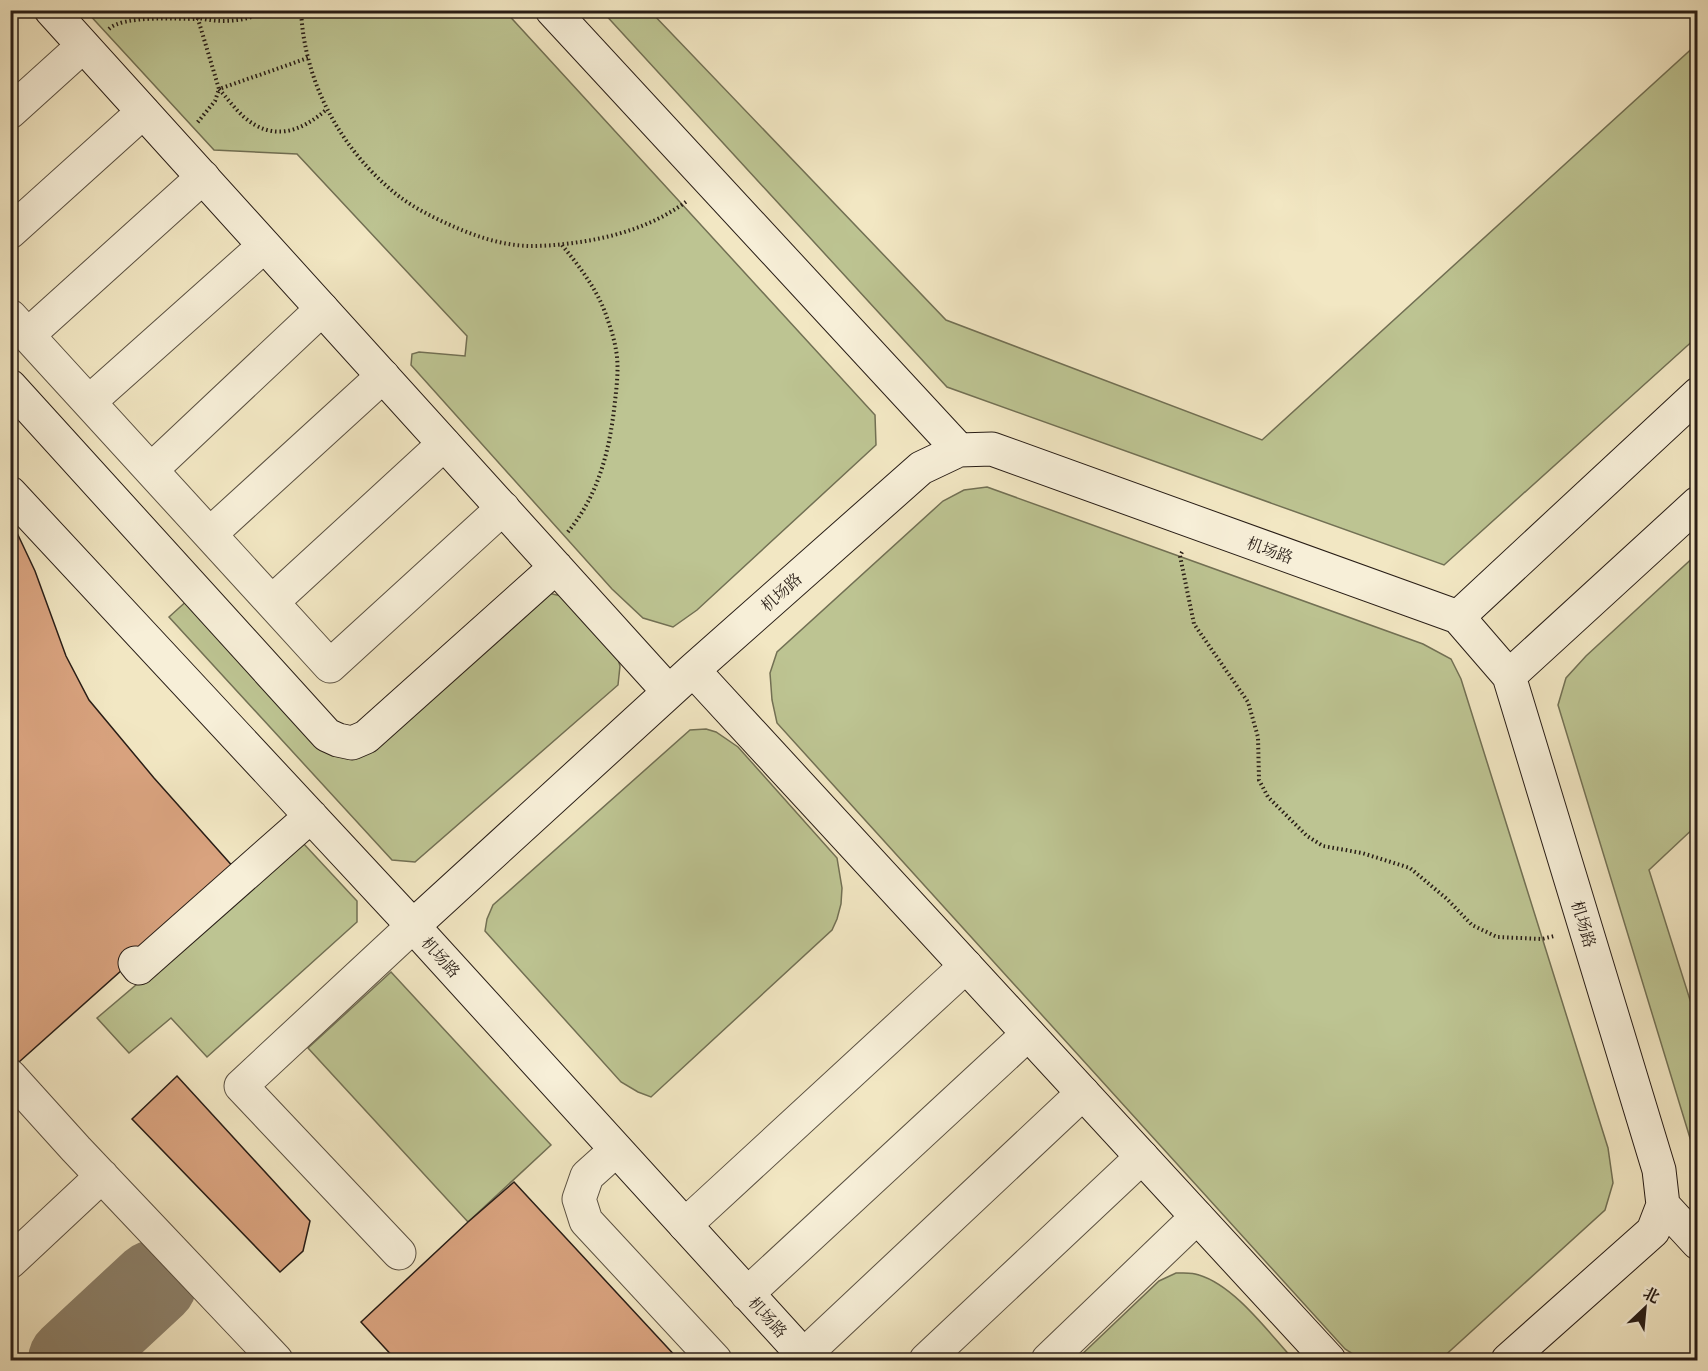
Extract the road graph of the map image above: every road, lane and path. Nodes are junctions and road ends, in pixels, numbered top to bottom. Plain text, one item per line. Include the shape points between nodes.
1 (51, 10) edge
2 (175, 10) edge
3 (268, 10) edge
4 (301, 10) edge
5 (552, 10) edge
6 (198, 19) junction
7 (85, 48) junction
8 (308, 58) junction
9 (219, 89) junction
10 (327, 109) junction
11 (10, 112) edge
12 (143, 112) junction
13 (174, 146) junction
14 (203, 177) junction
15 (711, 183) junction
16 (10, 232) edge
17 (561, 244) junction
18 (264, 246) junction
19 (322, 309) junction
20 (19, 325) edge
21 (383, 376) junction
22 (10, 386) edge
23 (1698, 394) edge
24 (89, 402) junction
25 (444, 444) junction
26 (959, 450) junction
27 (151, 470) junction
28 (10, 493) edge
29 (1698, 503) edge
30 (503, 508) junction
31 (1192, 522) junction
32 (210, 534) junction
33 (551, 562) junction
34 (272, 602) junction
35 (1458, 617) junction
36 (693, 670) junction
37 (1509, 676) junction
38 (669, 692) junction
39 (311, 816) junction
40 (413, 926) junction
41 (1585, 929) junction
42 (135, 963) dead end
43 (966, 966) junction
44 (1028, 1034) junction
45 (10, 1076) edge
46 (1083, 1093) junction
47 (616, 1150) junction
48 (1142, 1157) junction
49 (102, 1176) junction
50 (1663, 1204) junction
51 (1197, 1217) junction
52 (685, 1225) junction
53 (1698, 1243) edge
54 (399, 1253) dead end
55 (10, 1262) edge
56 (747, 1294) junction
57 (805, 1358) edge
58 (276, 1360) edge
59 (715, 1360) edge
60 (926, 1360) edge
61 (1048, 1360) edge
62 (1329, 1360) edge
63 (1508, 1360) edge

1 - 7 street
2 - 6 path
3 - 6 path via 242,20
4 - 8 path
5 - 15 street
6 - 7 path via 114,24
6 - 9 path
7 - 11 street
7 - 12 street
8 - 9 path
8 - 10 path
9 - 10 path via 244,117 265,130 280,133 313,121
9 - 13 path via 204,115
10 - 17 path via 357,156 391,190 425,213 492,240 530,246
12 - 13 street
12 - 16 street
13 - 14 street
14 - 18 street
14 - 20 street
15 - 17 path via 672,212 647,224 605,238
15 - 26 street
17 - 33 path via 581,269 605,312 617,352 616,392 599,480
18 - 19 street
18 - 24 street
19 - 21 street
19 - 27 street
20 - 24 street
21 - 25 street
21 - 32 street
22 - 33 street via 327,735 338,740 352,743 366,737
23 - 35 street
24 - 27 street
25 - 30 street
25 - 34 street
26 - 31 street, 机场路 via 992,449
26 - 36 street, 机场路 via 921,468
27 - 32 street
28 - 39 street
29 - 37 street
30 - 33 street
30 - 34 street via 330,666
31 - 35 street, 机场路
31 - 41 path via 1180,556 1194,624 1248,702 1258,737 1259,780 1268,797 1307,836 1323,846 1410,868 1472,925 1497,937 1542,939
32 - 34 street
33 - 38 street
35 - 37 street
36 - 38 street, 机场路
36 - 43 street
37 - 41 street, 机场路
38 - 40 street, 机场路
39 - 40 street
39 - 42 street via 139,968
40 - 47 street, 机场路
40 - 54 street via 241,1086
41 - 50 street, 机场路 via 1659,1170
43 - 44 street
43 - 52 street
44 - 46 street
44 - 56 street
45 - 49 street
46 - 48 street
46 - 57 street
47 - 52 street, 机场路
47 - 59 street via 587,1176 579,1199 586,1221
48 - 51 street
48 - 60 street
49 - 55 street
49 - 58 street
50 - 53 street
50 - 63 street, 机场路 via 1653,1231
51 - 61 street
51 - 62 street
52 - 56 street, 机场路
56 - 57 street, 机场路

